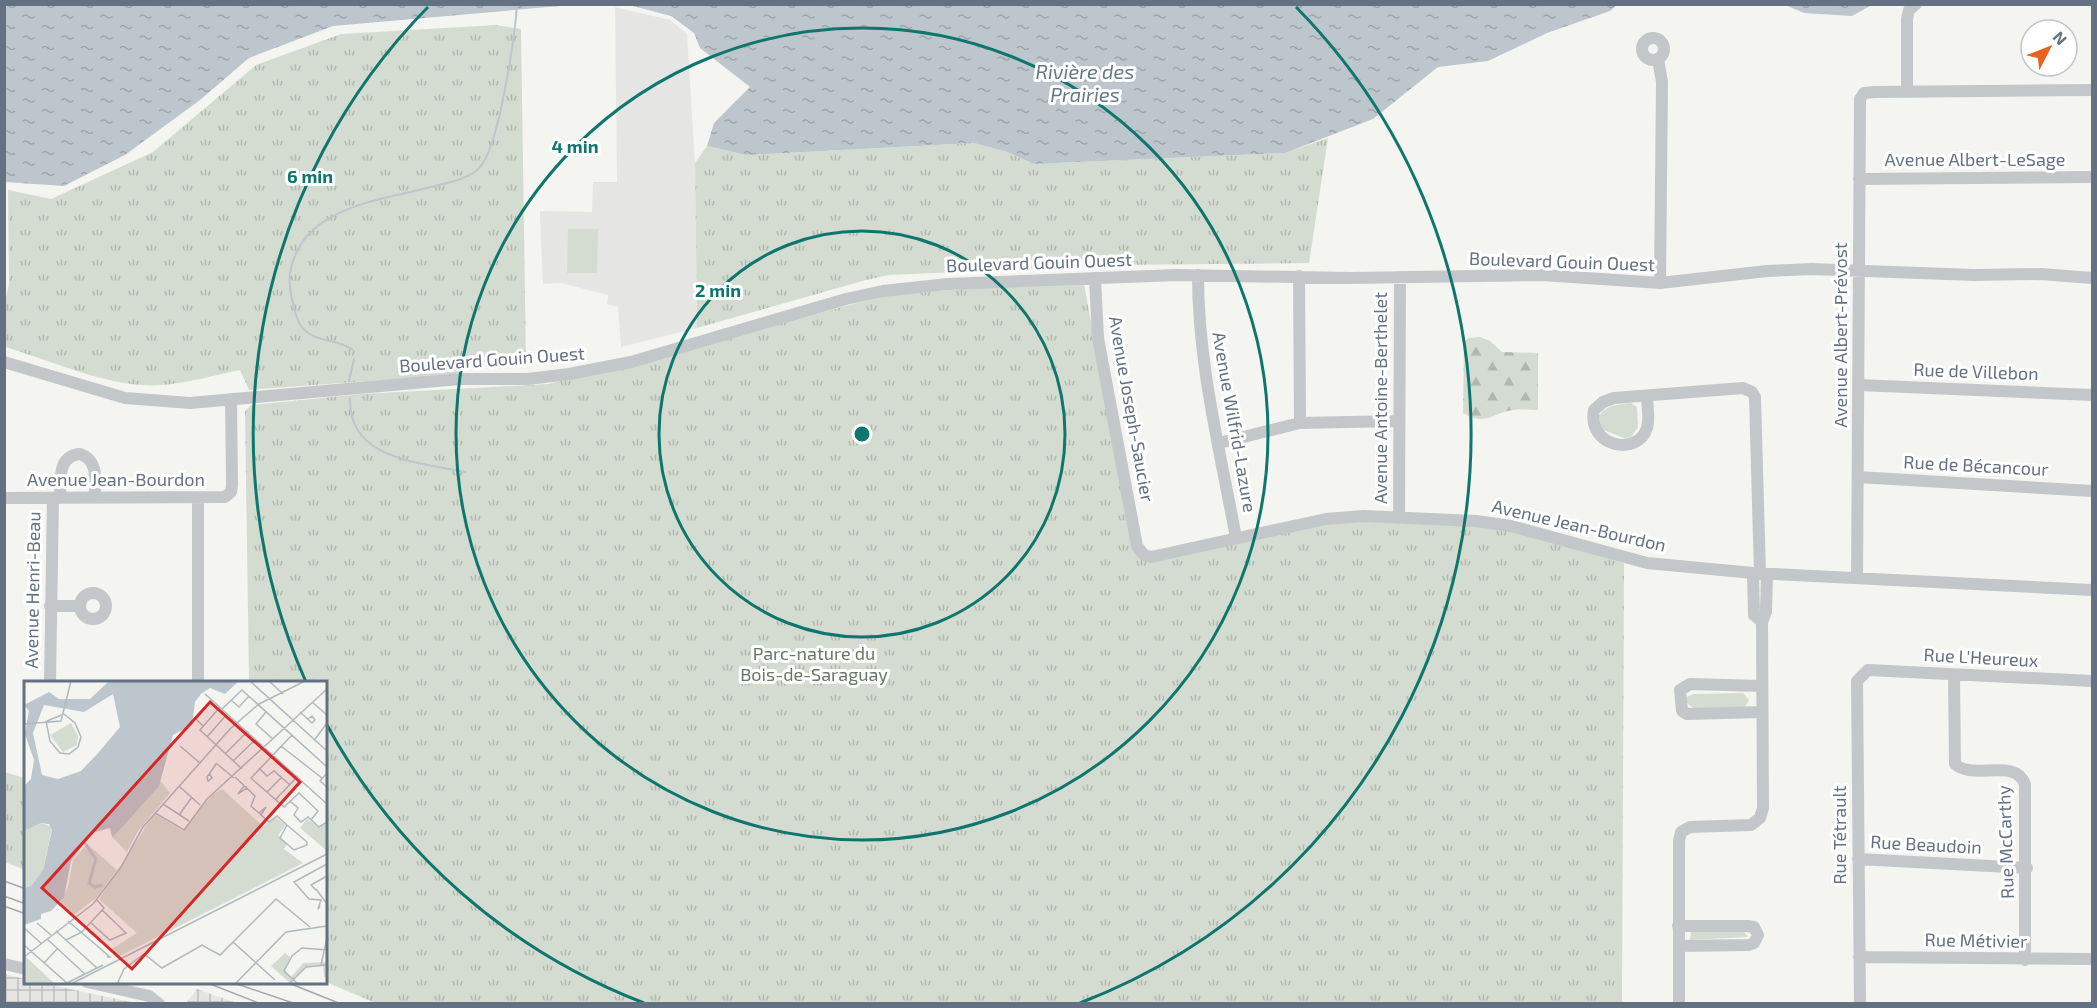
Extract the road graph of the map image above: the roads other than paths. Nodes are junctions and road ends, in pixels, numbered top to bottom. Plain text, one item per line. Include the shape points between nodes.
1 (1914, 5) edge
2 (1658, 59) dead end
3 (2092, 90) edge
4 (1907, 92) junction
5 (2092, 177) edge
6 (1859, 179) junction
7 (1858, 270) junction
8 (1198, 275) junction
9 (1299, 276) junction
10 (1095, 278) junction
11 (1400, 278) junction
12 (2092, 278) edge
13 (1660, 283) junction
14 (4, 362) edge
15 (1859, 385) junction
16 (2092, 395) edge
17 (1647, 396) junction
18 (231, 399) junction
19 (1399, 421) junction
20 (1300, 423) junction
21 (1219, 443) junction
22 (1858, 477) junction
23 (2092, 490) edge
24 (4, 498) edge
25 (56, 498) junction
26 (95, 498) junction
27 (198, 498) junction
28 (1399, 518) junction
29 (1236, 538) junction
30 (1137, 546) joint
31 (1760, 574) junction
32 (1857, 578) junction
33 (2092, 590) edge
34 (50, 606) junction
35 (79, 606) dead end
36 (1868, 670) joint
37 (1954, 675) junction
38 (50, 681) edge
39 (198, 681) edge
40 (2092, 681) edge
41 (1762, 686) junction
42 (1762, 712) junction
43 (1858, 859) junction
44 (2027, 868) junction
45 (1678, 926) junction
46 (1679, 946) junction
47 (1859, 957) junction
48 (2092, 959) edge
49 (2025, 960) junction
50 (4, 964) edge
51 (24, 969) edge
52 (96, 984) edge
53 (159, 1004) edge
54 (1679, 1004) edge
55 (1860, 1004) edge

1 - 4 street via 1907,19
2 - 13 street via 1662,81
3 - 4 street
4 - 6 street, Avenue Albert-Prévost via 1864,93 1859,102
5 - 6 street, Avenue Albert-LeSage
6 - 7 street, Avenue Albert-Prévost
7 - 12 street, Boulevard Gouin Ouest
7 - 13 street, Boulevard Gouin Ouest via 1767,271
7 - 15 street, Avenue Albert-Prévost
8 - 9 street, Boulevard Gouin Ouest
8 - 10 street, Boulevard Gouin Ouest
8 - 21 street, Avenue Wilfrid-Lazure via 1200,337
9 - 11 street, Boulevard Gouin Ouest
9 - 20 street
10 - 18 street, Boulevard Gouin Ouest via 948,284 874,293 813,307 631,362 569,374 528,379 459,379
10 - 30 street, Avenue Joseph-Saucier via 1098,338
11 - 13 street, Boulevard Gouin Ouest via 1542,275
11 - 19 street, Avenue Antoine-Berthelet
14 - 18 street, Boulevard Gouin Ouest via 125,398 181,403
15 - 16 street, Rue de Villebon
15 - 22 street, Avenue Albert-Prévost
17 - 17 street via 1603,402 1594,410 1594,430 1614,443 1637,441 1646,429
17 - 31 street via 1743,388 1752,392
18 - 27 street, Avenue Jean-Bourdon via 232,484 228,496
19 - 20 street
19 - 28 street, Avenue Antoine-Berthelet
20 - 21 street
21 - 29 street, Avenue Wilfrid-Lazure
22 - 23 street, Rue de Bécancour
22 - 32 street, Avenue Albert-Prévost
24 - 25 street, Avenue Jean-Bourdon
25 - 26 street, Avenue Jean-Bourdon
25 - 26 street, Avenue Henri-Beau via 62,465 67,458 80,454 93,464
25 - 34 street, Avenue Henri-Beau
26 - 27 street, Avenue Jean-Bourdon
27 - 39 street
28 - 29 street, Avenue Jean-Bourdon via 1326,519
28 - 31 street, Avenue Jean-Bourdon via 1511,526 1647,563
29 - 30 street, Avenue Jean-Bourdon via 1151,557
31 - 32 street, Avenue Jean-Bourdon
31 - 41 street via 1754,615 1762,622
32 - 33 street, Avenue Jean-Bourdon
34 - 35 street
34 - 38 street, Avenue Henri-Beau
36 - 37 street, Rue L'Heureux
36 - 43 street, Rue Tétrault via 1857,681
37 - 40 street, Rue L'Heureux
37 - 44 street, Rue McCarthy via 1955,764 1966,770 2014,771 2022,776
41 - 42 street
41 - 42 street via 1690,684 1680,690 1680,706 1687,714
42 - 45 street via 1760,818 1751,825 1690,827 1681,832
43 - 44 street, Rue Beaudoin
43 - 47 street, Rue Tétrault
44 - 49 street, Rue McCarthy
45 - 46 street
45 - 46 street via 1748,926 1754,927 1758,935 1748,945
46 - 54 street
47 - 49 street, Rue Métivier
47 - 55 street, Rue Tétrault
48 - 49 street, Rue Métivier
50 - 51 street
52 - 53 street via 149,996

